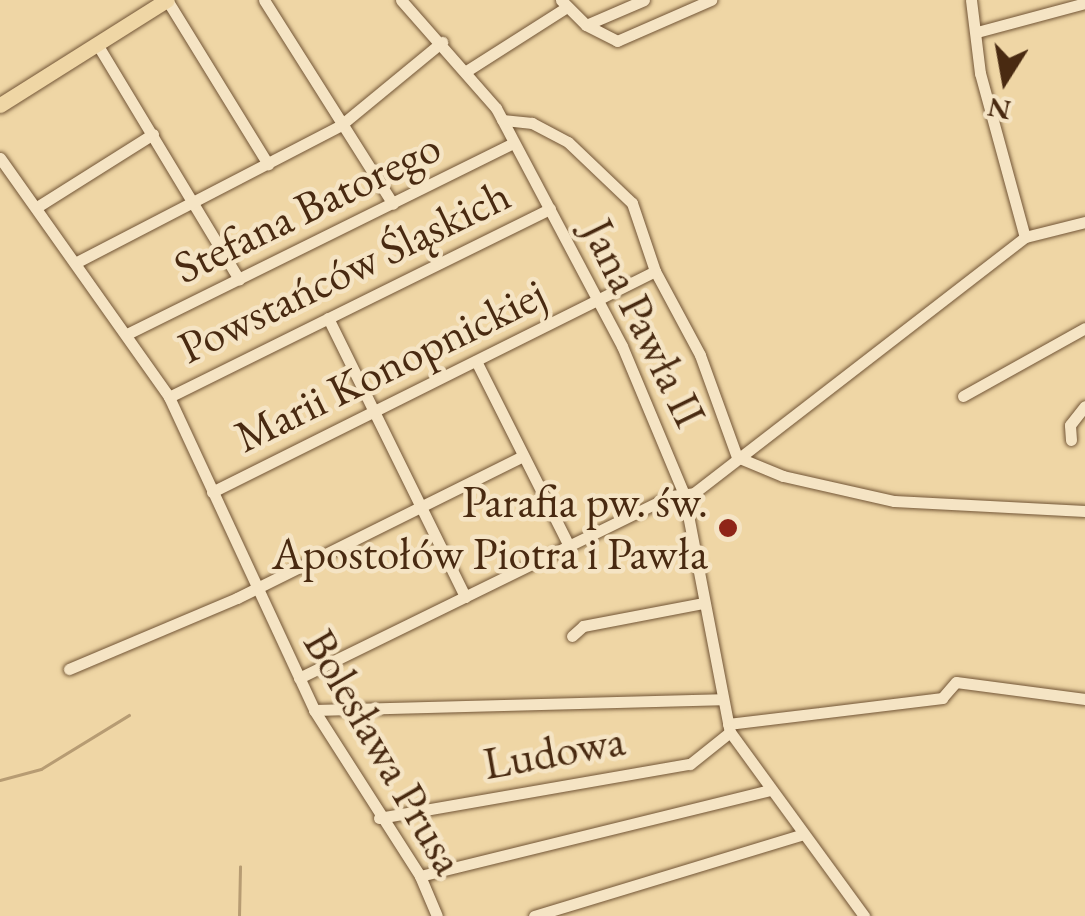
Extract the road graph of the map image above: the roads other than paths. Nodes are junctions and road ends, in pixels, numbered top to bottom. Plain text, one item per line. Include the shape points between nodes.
1 (167, 0) edge
2 (264, 0) edge
3 (402, 0) edge
4 (644, 0) edge
5 (710, 0) edge
6 (971, 0) edge
7 (564, 3) edge
8 (1085, 3) edge
9 (586, 25) junction
10 (977, 32) junction
11 (442, 42) junction
12 (97, 44) junction
13 (468, 70) junction
14 (0, 105) edge
15 (502, 120) junction
16 (341, 125) junction
17 (153, 134) junction
18 (514, 143) junction
19 (0, 158) edge
20 (268, 164) junction
21 (195, 200) junction
22 (393, 204) junction
23 (37, 207) junction
24 (550, 208) junction
25 (1085, 222) edge
26 (1025, 236) junction
27 (77, 262) junction
28 (655, 271) junction
29 (240, 278) junction
30 (598, 300) junction
31 (328, 318) junction
32 (1085, 328) edge
33 (130, 333) junction
34 (476, 361) junction
35 (963, 396) dead end
36 (168, 397) junction
37 (1085, 406) edge
38 (372, 413) junction
39 (1071, 440) dead end
40 (521, 457) junction
41 (737, 457) junction
42 (212, 492) junction
43 (684, 494) junction
44 (420, 506) junction
45 (1085, 512) edge
46 (569, 546) junction
47 (252, 590) junction
48 (465, 597) junction
49 (704, 603) junction
50 (572, 636) dead end
51 (69, 669) dead end
52 (299, 678) junction
53 (721, 699) junction
54 (1085, 699) edge
55 (314, 710) junction
56 (729, 728) junction
57 (771, 790) junction
58 (379, 818) junction
59 (804, 834) junction
60 (420, 876) junction
61 (437, 916) edge
62 (534, 916) edge
63 (864, 916) edge

1 - 12 main road
1 - 20 street
2 - 16 street
3 - 11 street, Jana Pawła II
4 - 9 street
5 - 9 street via 630,40 610,40
6 - 10 street
7 - 9 street
7 - 13 street
8 - 10 street
10 - 26 street via 980,73
11 - 13 street, Jana Pawła II
11 - 16 street
12 - 14 main road
12 - 17 street
13 - 15 street, Jana Pawła II
15 - 18 street, Jana Pawła II
15 - 28 street via 532,124 568,142 632,203
16 - 20 street
16 - 22 street
17 - 21 street
17 - 23 street
18 - 22 street, Stefana Batorego
18 - 24 street, Jana Pawła II
19 - 23 street, Bolesława Prusa
20 - 21 street
21 - 27 street
21 - 29 street
22 - 29 street, Stefana Batorego
23 - 27 street, Bolesława Prusa
24 - 30 street, Jana Pawła II
24 - 31 street, Powstańców Śląskich
25 - 26 street
26 - 41 street
27 - 33 street, Bolesława Prusa
28 - 30 street, Marii Konopnickiej
28 - 41 street via 700,355
29 - 33 street, Stefana Batorego
30 - 34 street, Marii Konopnickiej
30 - 43 street, Jana Pawła II
31 - 36 street, Powstańców Śląskich
31 - 38 street
32 - 35 street
33 - 36 street, Bolesława Prusa
34 - 38 street, Marii Konopnickiej
34 - 40 street
36 - 42 street, Bolesława Prusa
37 - 39 street via 1070,425
38 - 42 street, Marii Konopnickiej
38 - 44 street
40 - 44 street
40 - 46 street
41 - 43 street
41 - 45 street via 783,476 894,500
42 - 47 street, Bolesława Prusa
43 - 46 street
43 - 49 street, Jana Pawła II
44 - 47 street
44 - 48 street
46 - 48 street
47 - 51 street
47 - 52 street, Bolesława Prusa
48 - 52 street
49 - 50 street via 583,626
49 - 53 street, Jana Pawła II
52 - 55 street, Bolesława Prusa
53 - 55 street
53 - 56 street, Jana Pawła II
54 - 56 street via 956,682 942,698
55 - 58 street, Bolesława Prusa
56 - 57 street, Jana Pawła II
56 - 58 street, Ludowa via 690,764
57 - 59 street, Jana Pawła II
57 - 60 street
58 - 60 street, Bolesława Prusa
59 - 62 street
59 - 63 street, Jana Pawła II
60 - 61 street, Bolesława Prusa

